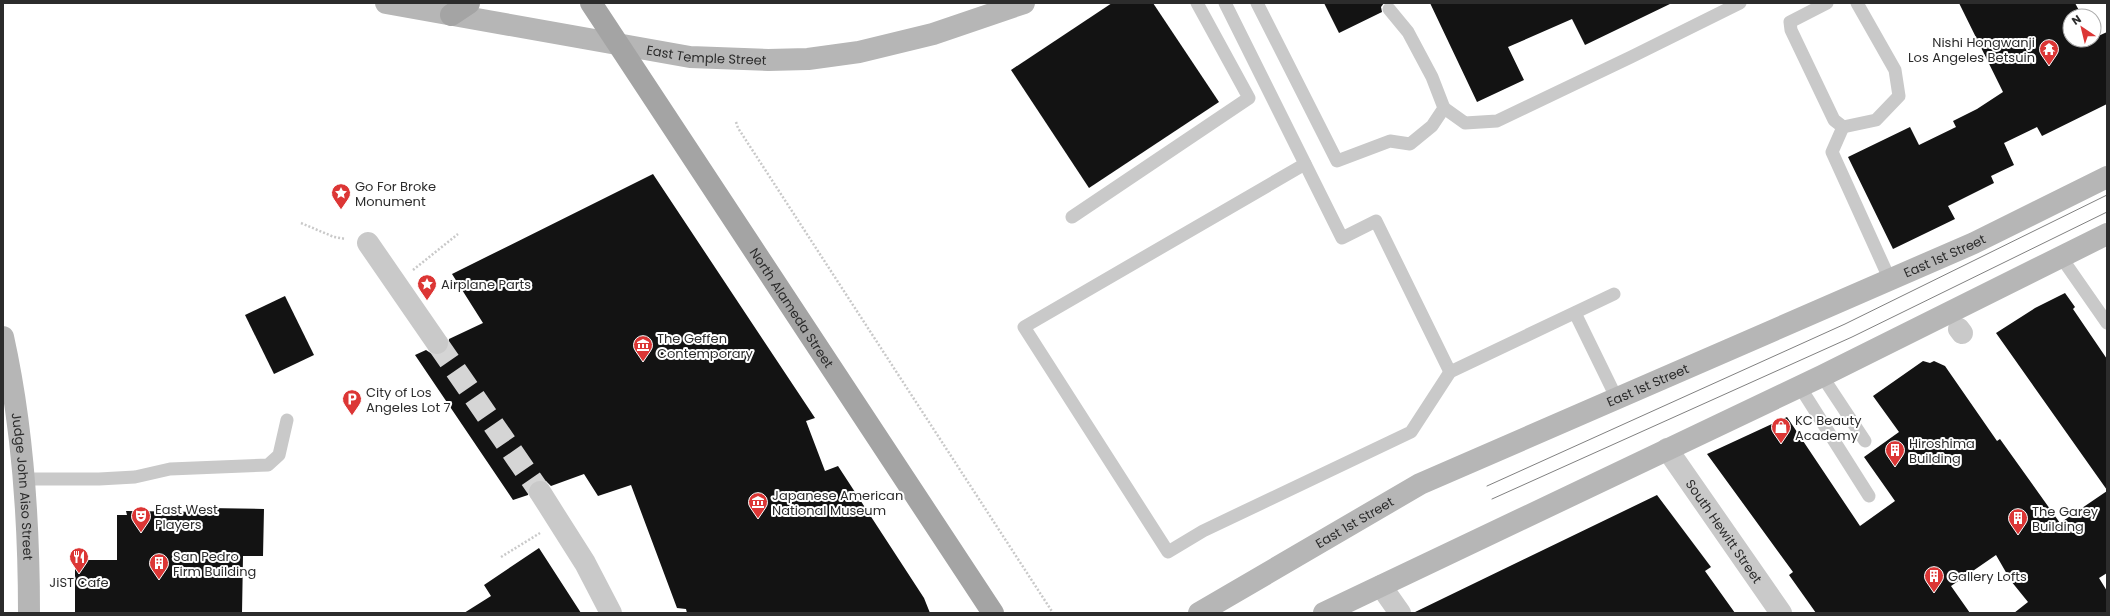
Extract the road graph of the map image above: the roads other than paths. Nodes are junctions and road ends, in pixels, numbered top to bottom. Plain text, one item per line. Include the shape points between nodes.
1 (386, 3) edge
2 (469, 3) edge
3 (591, 3) edge
4 (1024, 3) edge
5 (1197, 3) edge
6 (1225, 3) edge
7 (1257, 3) edge
8 (1740, 3) edge
9 (1827, 3) edge
10 (1856, 3) edge
11 (1389, 9) dead end
12 (451, 15) junction
13 (618, 44) junction
14 (1444, 108) junction
15 (1843, 127) junction
16 (1305, 164) junction
17 (2107, 177) edge
18 (1072, 217) dead end
19 (2107, 234) edge
20 (368, 243) road end
21 (2061, 257) junction
22 (1890, 280) junction
23 (1614, 294) dead end
24 (1575, 313) junction
25 (2107, 322) edge
26 (3, 337) edge
27 (437, 343) tunnel mouth
28 (1450, 372) junction
29 (1822, 376) junction
30 (1800, 386) junction
31 (1617, 399) junction
32 (287, 420) dead end
33 (10, 423) edge
34 (1865, 441) dead end
35 (1667, 449) junction
36 (24, 479) junction
37 (540, 492) tunnel mouth
38 (1869, 496) dead end
39 (1380, 586) junction
40 (29, 613) edge
41 (611, 613) edge
42 (994, 613) edge
43 (1199, 613) edge
44 (1324, 613) edge
45 (1400, 613) edge
46 (1781, 613) edge

1 - 12 main road, East Temple Street
2 - 12 main road
3 - 13 main road, North Alameda Street
4 - 13 main road, East Temple Street via 960,26 897,44 808,59 690,57
5 - 18 lane via 1249,98
6 - 16 lane
7 - 14 lane via 1336,161 1390,141 1410,144 1432,126
8 - 14 lane via 1497,120 1465,123
9 - 15 lane via 1794,18 1790,22 1791,30 1834,120
10 - 15 lane via 1895,70 1899,96 1876,120
11 - 14 lane via 1408,32 1432,77
12 - 13 main road, East Temple Street
13 - 42 main road, North Alameda Street
15 - 22 lane via 1832,152
16 - 28 lane via 1342,238 1376,221
16 - 28 lane via 1024,328 1168,552 1204,531 1410,432
17 - 22 main road, East 1st Street via 1974,243
19 - 21 main road
20 - 27 street
21 - 25 lane
21 - 29 main road
22 - 31 main road, East 1st Street
23 - 24 lane
24 - 28 lane
24 - 31 lane
26 - 33 main road, Judge John Aiso Street
29 - 30 main road
29 - 34 lane
30 - 35 main road
30 - 38 lane
31 - 43 main road, East 1st Street via 1420,484
32 - 36 lane via 279,455 268,465 170,469 135,476 99,479
33 - 36 main road, Judge John Aiso Street
35 - 39 main road
35 - 46 street, South Hewitt Street
36 - 40 main road, Judge John Aiso Street via 29,559
37 - 41 street via 585,563
39 - 44 main road
39 - 45 street

